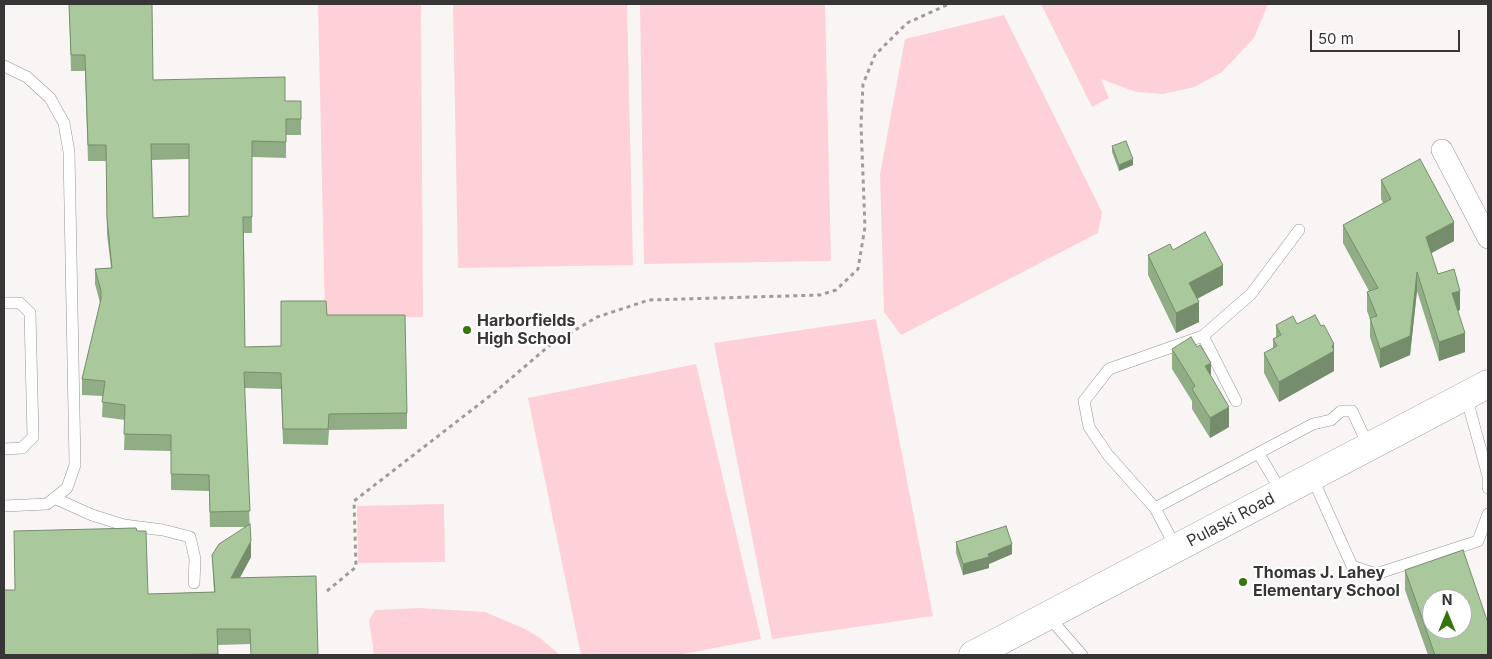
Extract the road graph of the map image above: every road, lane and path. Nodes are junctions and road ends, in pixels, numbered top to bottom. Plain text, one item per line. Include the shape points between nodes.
1 (949, 4) edge
2 (4, 66) edge
3 (1442, 150) dead end
4 (1299, 230) dead end
5 (1488, 238) edge
6 (4, 303) edge
7 (1203, 336) junction
8 (1477, 390) edge
9 (1236, 400) dead end
10 (1369, 447) junction
11 (4, 449) edge
12 (1259, 454) junction
13 (1312, 477) junction
14 (1488, 488) edge
15 (1282, 493) junction
16 (54, 498) junction
17 (4, 506) edge
18 (1155, 508) junction
19 (1488, 514) edge
20 (1176, 548) junction
21 (194, 583) dead end
22 (327, 591) dead end
23 (1048, 616) junction
24 (973, 655) edge
25 (1082, 655) edge

1 - 22 path via 907,23 875,55 863,84 860,125 864,227 858,269 836,290 820,295 649,300 598,317 550,345 495,392 354,501 356,567
2 - 16 lane via 27,77 50,98 64,123 69,152 75,465 67,488
3 - 5 street
4 - 7 lane via 1251,294
6 - 11 lane via 20,303 30,313 33,437 22,448
7 - 9 lane
7 - 18 lane via 1109,369 1084,401 1089,428 1108,456
8 - 10 main road, Pulaski Road
8 - 14 lane
10 - 12 lane via 1352,410 1341,411 1331,420 1313,424
10 - 13 main road, Pulaski Road
12 - 15 lane
12 - 18 lane
13 - 15 main road, Pulaski Road
13 - 19 lane via 1352,566 1376,574 1478,541
15 - 20 main road, Pulaski Road
16 - 17 lane via 47,504
16 - 21 lane via 124,525 190,537 195,559
18 - 20 lane
20 - 23 main road, Pulaski Road
23 - 24 main road, Pulaski Road
23 - 25 lane

